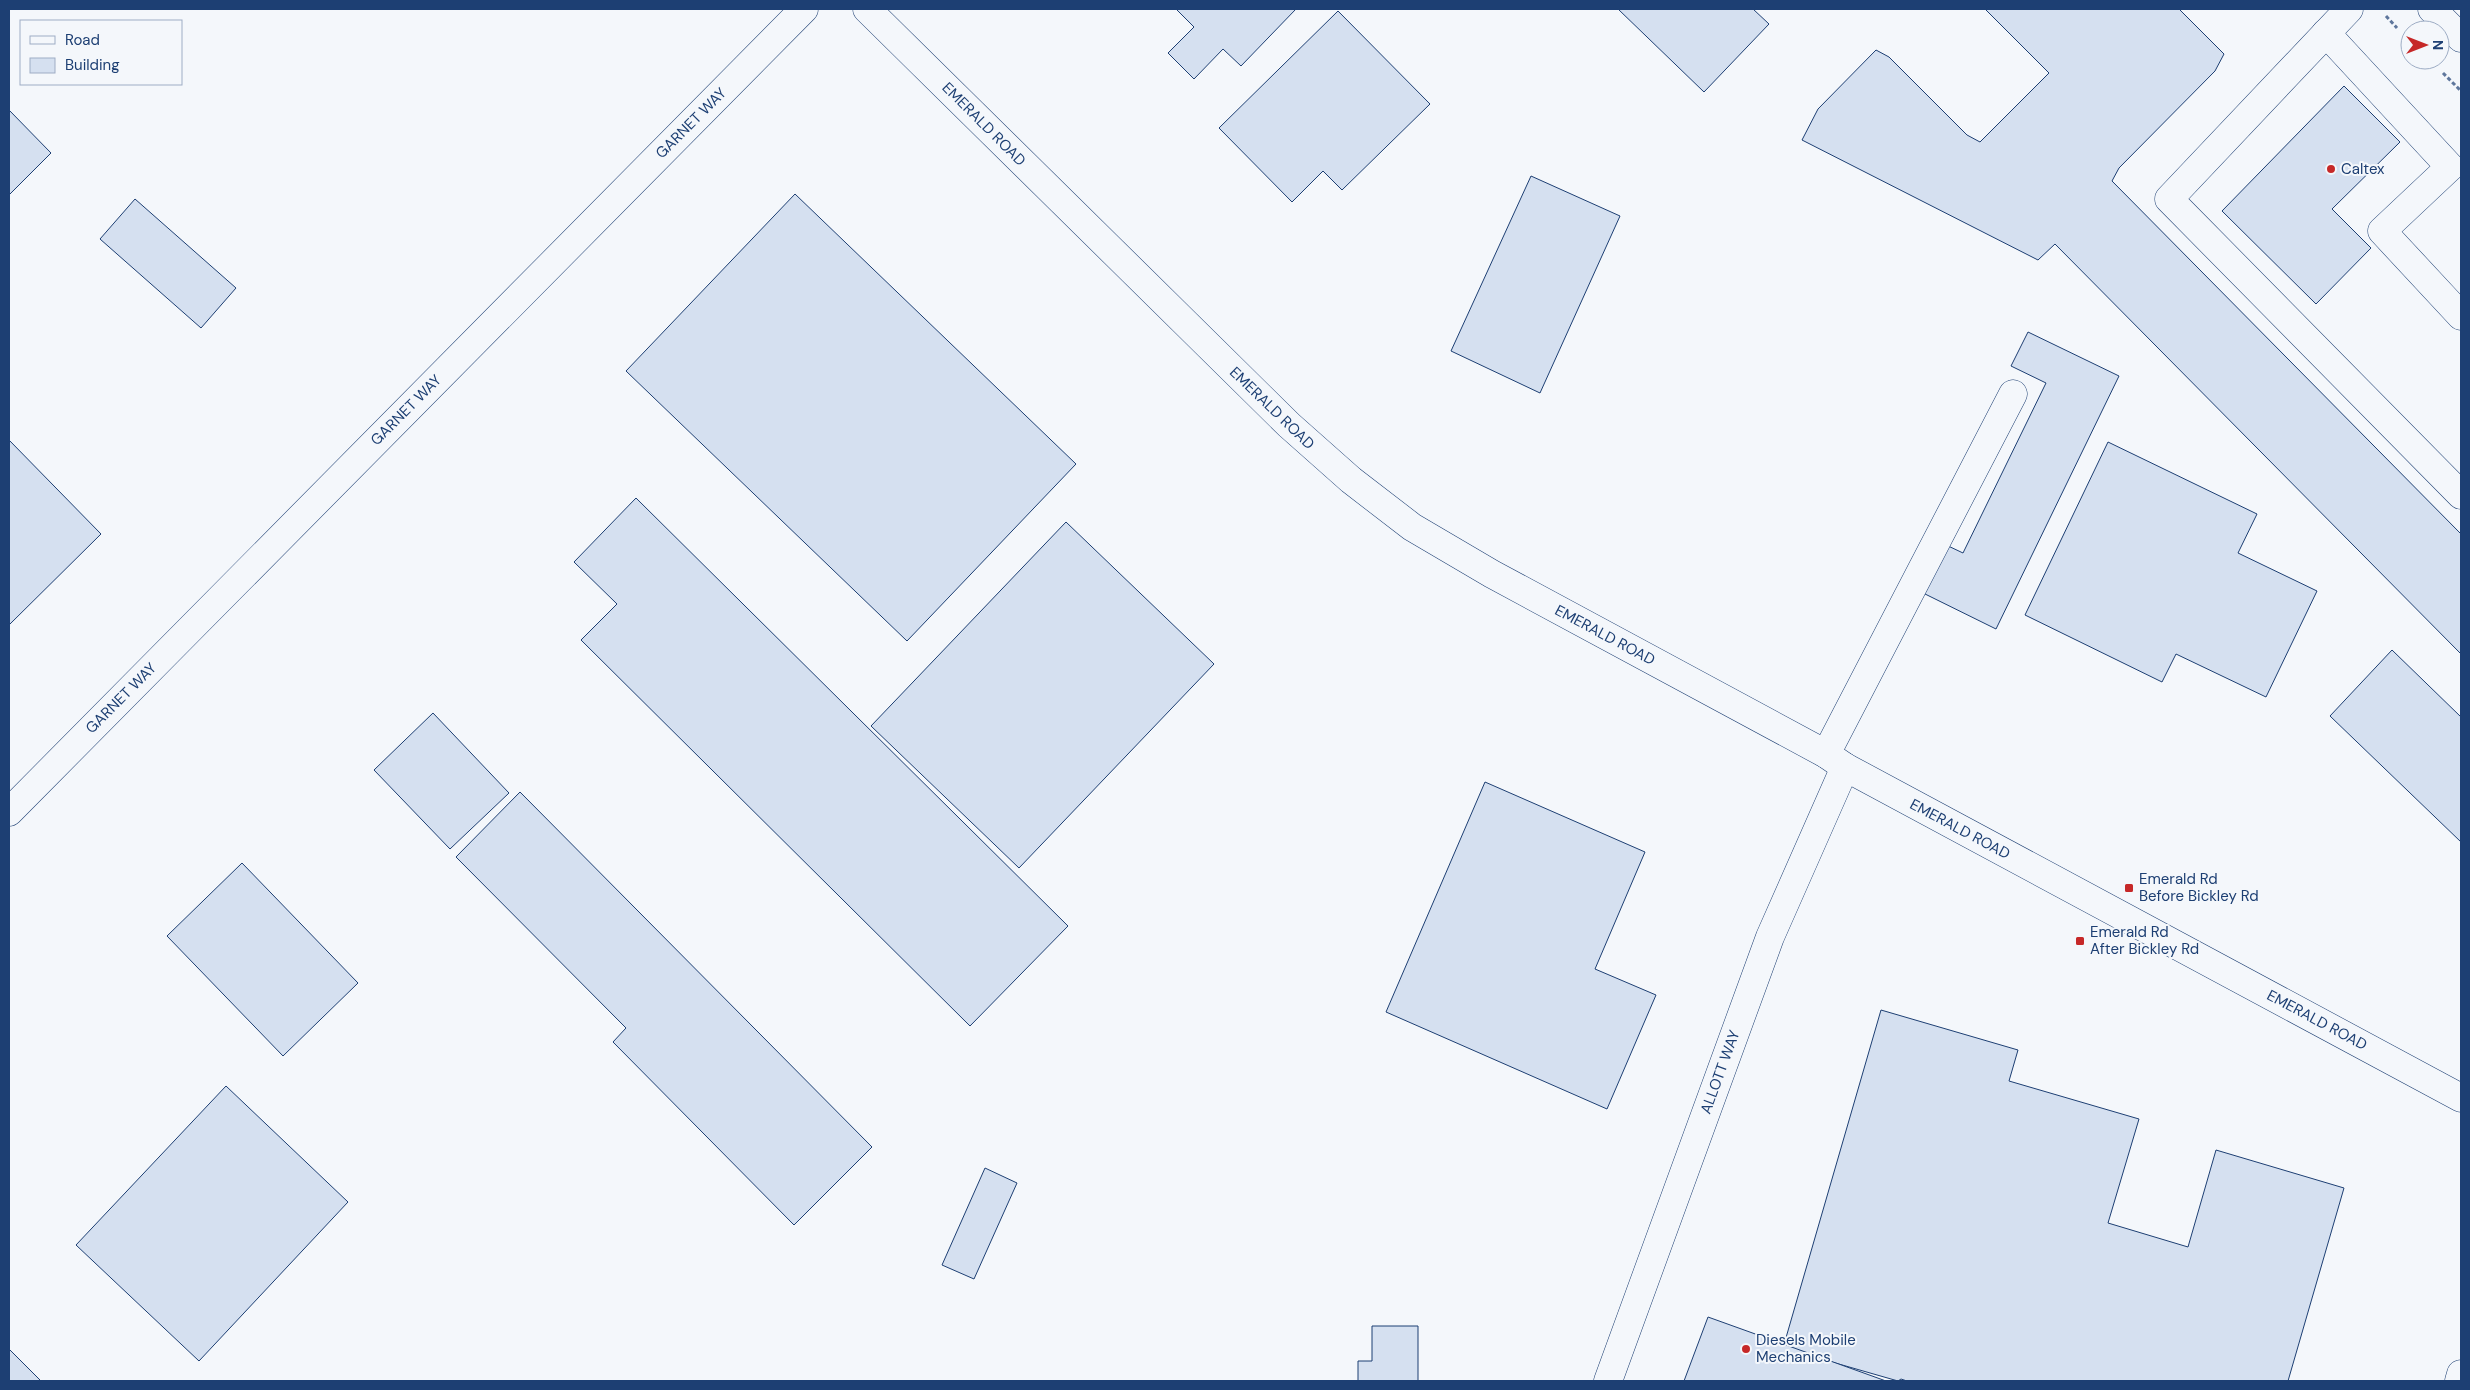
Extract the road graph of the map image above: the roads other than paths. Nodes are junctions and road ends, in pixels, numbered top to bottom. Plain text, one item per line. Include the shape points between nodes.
1 (804, 9) edge
2 (868, 9) edge
3 (2349, 9) edge
4 (2432, 9) edge
5 (2326, 33) junction
6 (2461, 38) edge
7 (2456, 173) edge
8 (2461, 316) edge
9 (2013, 394) dead end
10 (2461, 496) edge
11 (1835, 761) junction
12 (9, 812) edge
13 (2461, 1098) edge
14 (2461, 1374) edge
15 (1608, 1381) edge
16 (2459, 1381) edge

1 - 12 street, GARNET WAY
2 - 11 street, EMERALD ROAD via 1289,426 1351,480 1412,527 1492,574
3 - 5 street
4 - 6 street
5 - 7 street
5 - 10 street via 2169,199
7 - 8 street via 2382,231
9 - 11 street, ALLOTT WAY
11 - 13 street, EMERALD ROAD
11 - 15 street, ALLOTT WAY
14 - 16 street

